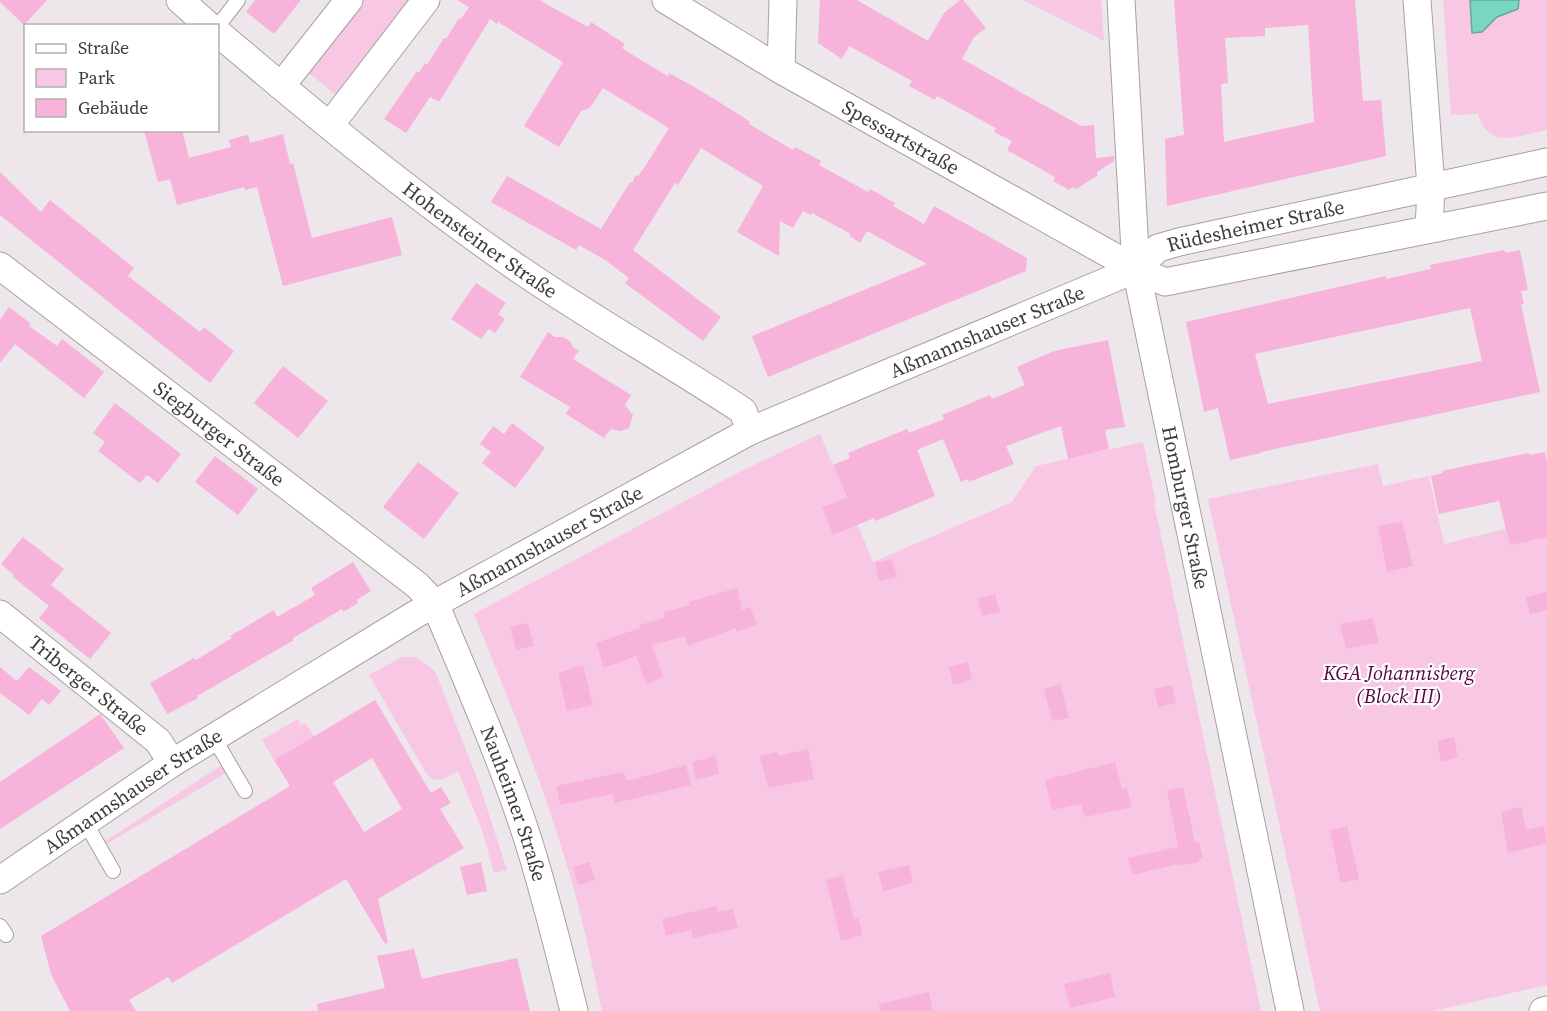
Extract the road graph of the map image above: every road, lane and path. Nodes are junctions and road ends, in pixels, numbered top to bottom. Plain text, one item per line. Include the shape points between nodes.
1 (180, 0) edge
2 (238, 0) edge
3 (349, 0) edge
4 (426, 0) edge
5 (666, 0) edge
6 (783, 0) edge
7 (1121, 0) edge
8 (1418, 0) edge
9 (207, 24) edge
10 (219, 25) edge
11 (219, 34) edge
12 (781, 70) junction
13 (281, 86) junction
14 (330, 125) junction
15 (1547, 162) edge
16 (1431, 187) junction
17 (1547, 206) edge
18 (1429, 229) junction
19 (0, 266) edge
20 (1136, 269) junction
21 (750, 430) junction
22 (435, 604) junction
23 (0, 615) edge
24 (214, 738) junction
25 (172, 763) junction
26 (245, 791) dead end
27 (85, 822) junction
28 (113, 871) dead end
29 (0, 880) edge
30 (574, 1011) edge
31 (1290, 1011) edge

1 - 9 street
2 - 10 lane
3 - 13 street
4 - 14 street
5 - 12 street, Spessartstraße
6 - 12 street
7 - 20 street, Homburger Straße
8 - 16 street
11 - 13 street, Hohensteiner Straße
12 - 20 street, Spessartstraße
13 - 14 street, Hohensteiner Straße
14 - 21 street, Hohensteiner Straße via 518,268 743,411
15 - 16 street, Rüdesheimer Straße
16 - 18 street
16 - 20 street, Rüdesheimer Straße via 1158,248
17 - 18 street, Rüdesheimer Straße
18 - 20 street, Rüdesheimer Straße via 1165,282
19 - 22 street, Siegburger Straße via 417,585
20 - 21 street, Aßmannshauser Straße
20 - 31 street, Homburger Straße
21 - 22 street, Aßmannshauser Straße
22 - 24 street, Aßmannshauser Straße
22 - 30 street, Nauheimer Straße via 528,840
23 - 25 street, Triberger Straße via 158,741
24 - 25 street, Aßmannshauser Straße
24 - 26 lane
25 - 27 street, Aßmannshauser Straße
27 - 28 lane
27 - 29 street, Aßmannshauser Straße

